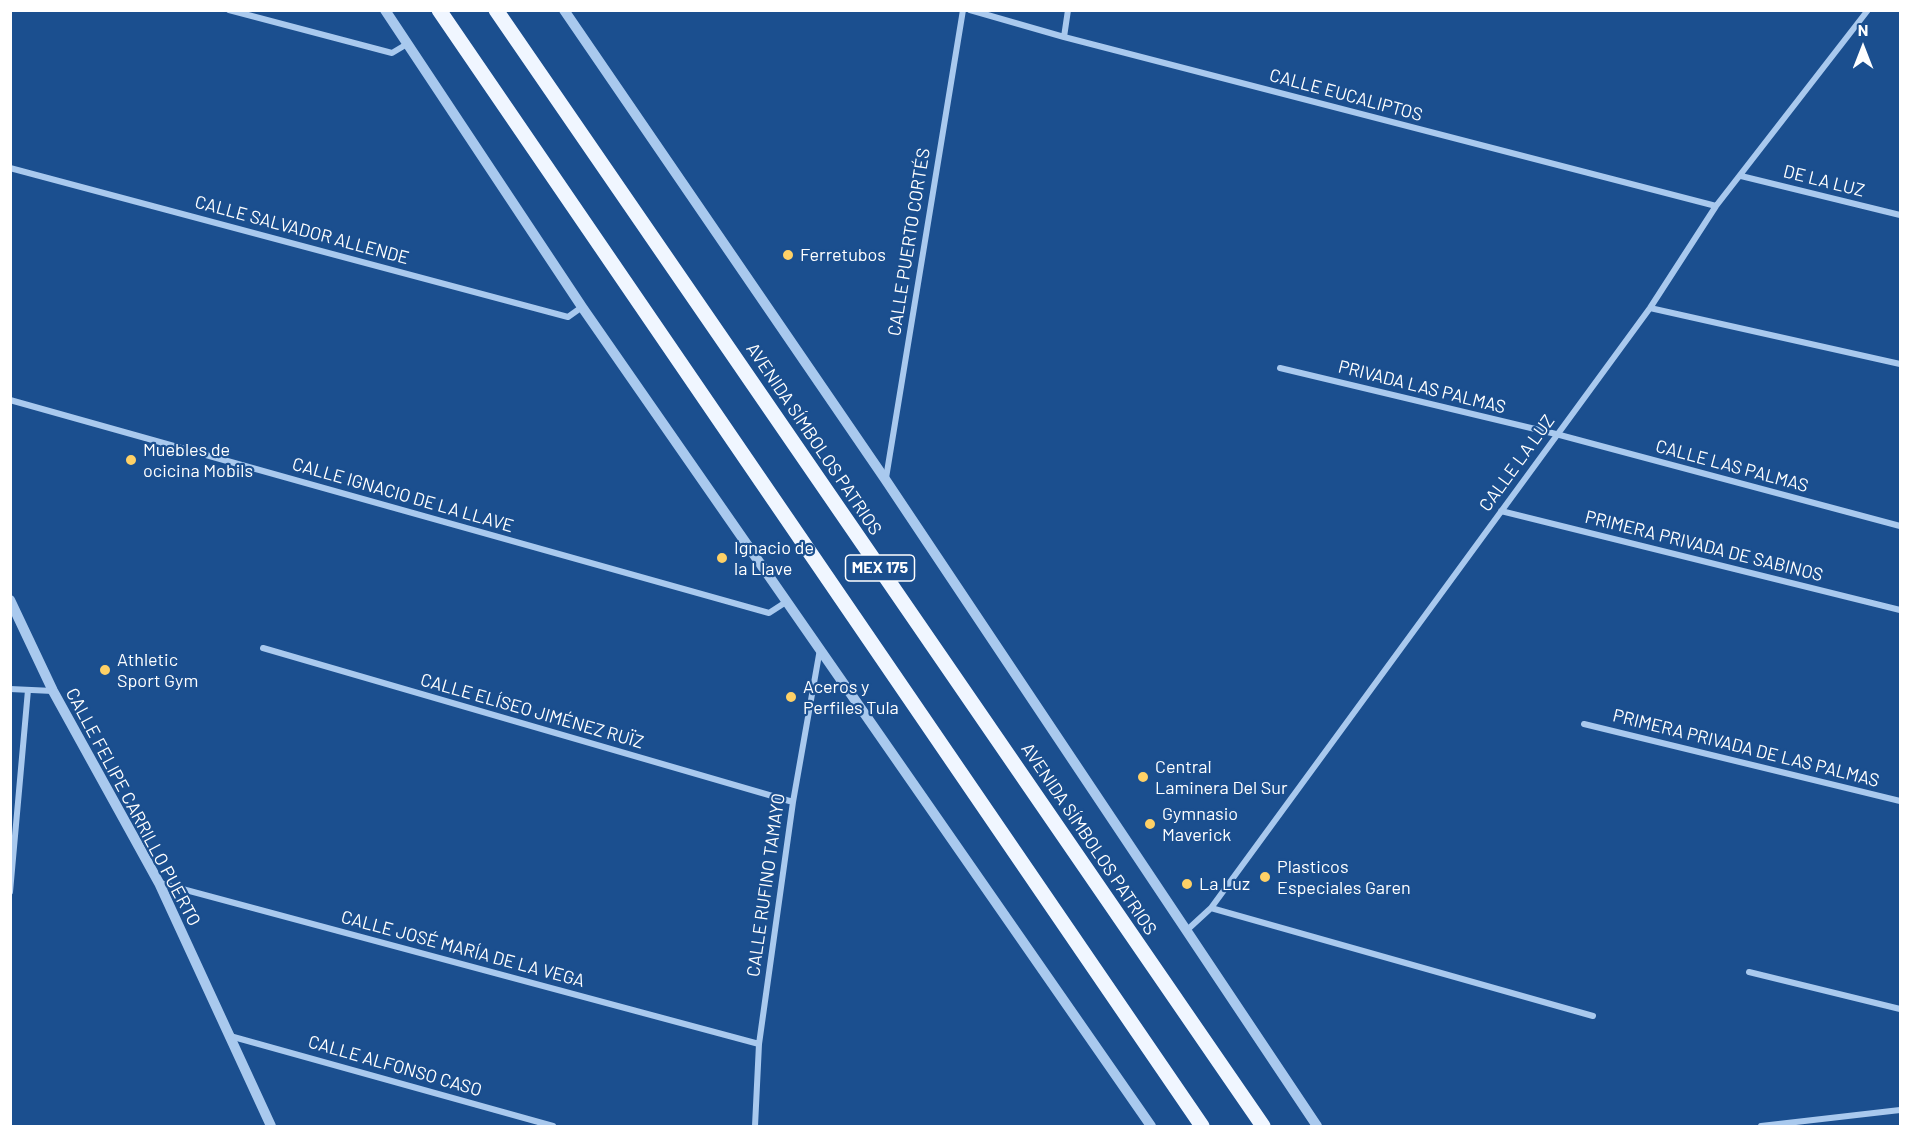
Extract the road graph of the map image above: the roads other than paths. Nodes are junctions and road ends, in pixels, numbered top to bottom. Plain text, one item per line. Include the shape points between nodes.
1 (229, 10) edge
2 (385, 10) edge
3 (439, 10) edge
4 (496, 10) edge
5 (564, 10) edge
6 (963, 10) edge
7 (970, 10) edge
8 (1068, 10) edge
9 (1868, 10) edge
10 (1064, 37) junction
11 (407, 44) junction
12 (10, 168) edge
13 (1740, 176) junction
14 (1716, 206) junction
15 (1900, 215) edge
16 (582, 307) junction
17 (1650, 308) junction
18 (1900, 363) edge
19 (1280, 368) dead end
20 (10, 400) edge
21 (1556, 434) junction
22 (885, 479) junction
23 (1501, 511) junction
24 (1900, 526) edge
25 (10, 600) edge
26 (786, 602) junction
27 (1900, 610) edge
28 (262, 648) dead end
29 (820, 649) junction
30 (10, 689) edge
31 (28, 690) junction
32 (53, 691) junction
33 (1584, 724) dead end
34 (1900, 801) edge
35 (793, 802) junction
36 (159, 883) junction
37 (10, 892) edge
38 (1211, 908) junction
39 (1186, 931) junction
40 (1749, 972) dead end
41 (1900, 1009) edge
42 (1593, 1016) dead end
43 (229, 1035) junction
44 (759, 1044) junction
45 (1900, 1110) edge
46 (272, 1126) edge
47 (553, 1126) edge
48 (755, 1126) edge
49 (1151, 1126) edge
50 (1202, 1126) edge
51 (1263, 1126) edge
52 (1317, 1126) edge
53 (1761, 1126) edge

1 - 11 street via 392,53
2 - 11 street
3 - 50 main road, MEX 175
4 - 51 main road, AVENIDA SÍMBOLOS PATRIOS / MEX 175
5 - 22 street, AVENIDA SÍMBOLOS PATRIOS
6 - 22 street, CALLE PUERTO CORTÉS
7 - 10 street, CALLE EUCALIPTOS
8 - 10 street
9 - 13 street, CALLE LA LUZ
10 - 14 street, CALLE EUCALIPTOS
11 - 16 street
12 - 16 street, CALLE SALVADOR ALLENDE via 568,317
13 - 14 street, CALLE LA LUZ
13 - 15 street, DE LA LUZ
14 - 17 street, CALLE LA LUZ
16 - 26 street
17 - 18 street
17 - 21 street, CALLE LA LUZ
19 - 21 street, PRIVADA LAS PALMAS
20 - 26 street, CALLE IGNACIO DE LA LLAVE via 769,613
21 - 23 street, CALLE LA LUZ
21 - 24 street, CALLE LAS PALMAS
22 - 39 street, AVENIDA SÍMBOLOS PATRIOS
23 - 27 street, PRIMERA PRIVADA DE SABINOS
23 - 38 street, CALLE LA LUZ
25 - 32 street, CALLE FELIPE CARRILLO PUERTO
26 - 29 street
28 - 35 street, CALLE ELÍSEO JIMÉNEZ RUÏZ
29 - 35 street, CALLE RUFINO TAMAYO
29 - 49 street
30 - 31 street
31 - 32 street
31 - 37 street
32 - 36 street, CALLE FELIPE CARRILLO PUERTO
33 - 34 street, PRIMERA PRIVADA DE LAS PALMAS
35 - 44 street, CALLE RUFINO TAMAYO
36 - 43 street, CALLE FELIPE CARRILLO PUERTO
36 - 44 street, CALLE JOSÉ MARÍA DE LA VEGA
38 - 39 street, CALLE LA LUZ
38 - 42 street
39 - 52 street, AVENIDA SÍMBOLOS PATRIOS
40 - 41 street
43 - 46 street, CALLE FELIPE CARRILLO PUERTO
43 - 47 street, CALLE ALFONSO CASO
44 - 48 street, CALLE RUFINO TAMAYO
45 - 53 street

